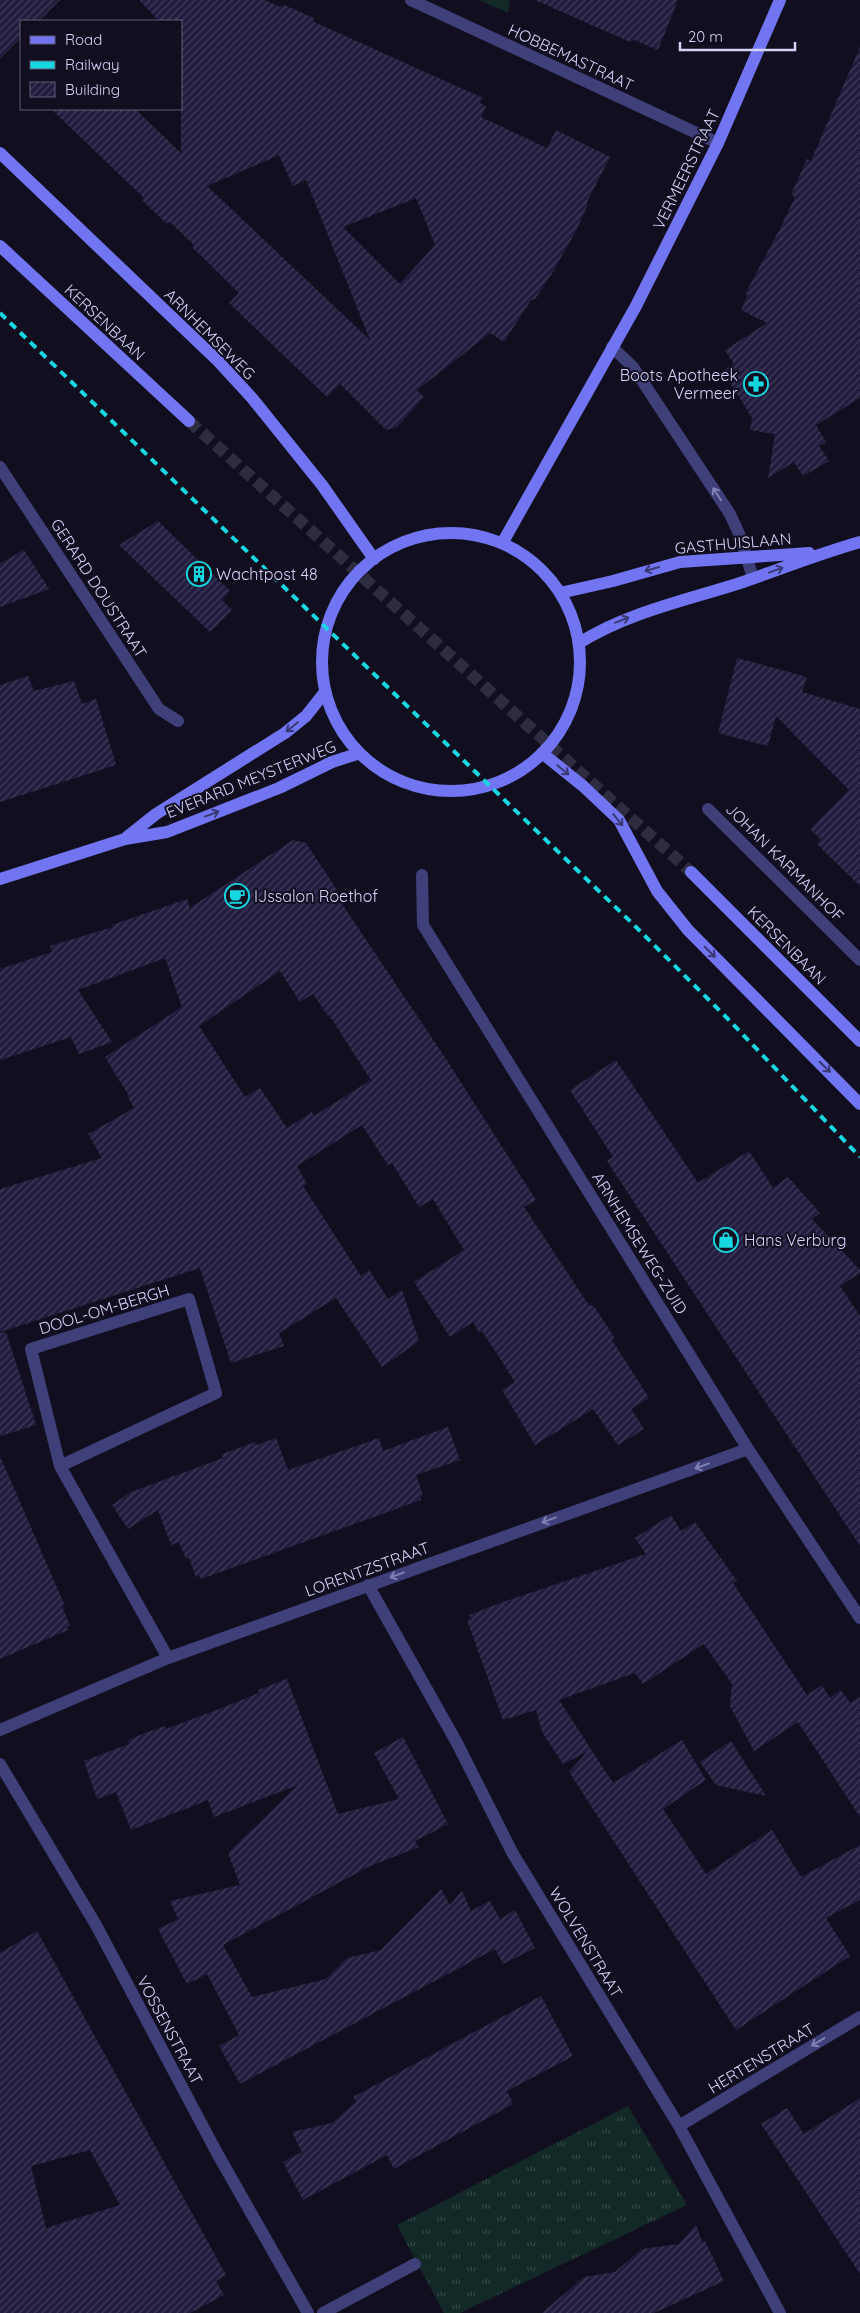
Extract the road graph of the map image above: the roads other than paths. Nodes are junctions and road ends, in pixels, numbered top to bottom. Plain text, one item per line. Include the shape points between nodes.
1 (410, 0) edge
2 (780, 0) edge
3 (718, 142) junction
4 (0, 153) edge
5 (0, 246) edge
6 (612, 347) junction
7 (189, 421) tunnel mouth
8 (0, 467) edge
9 (504, 540) junction
10 (860, 542) edge
11 (822, 553) junction
12 (746, 556) junction
13 (374, 558) junction
14 (753, 578) junction
15 (560, 593) junction
16 (579, 643) junction
17 (326, 692) junction
18 (178, 721) dead end
19 (360, 753) junction
20 (542, 753) junction
21 (708, 809) dead end
22 (125, 839) junction
23 (691, 872) tunnel mouth
24 (422, 875) dead end
25 (0, 879) edge
26 (860, 960) edge
27 (860, 1041) edge
28 (860, 1104) edge
29 (748, 1449) junction
30 (60, 1466) junction
31 (368, 1585) junction
32 (860, 1618) edge
33 (168, 1658) junction
34 (0, 1730) edge
35 (0, 1764) edge
36 (860, 2017) edge
37 (679, 2126) junction
38 (415, 2264) dead end
39 (308, 2313) edge
40 (323, 2313) edge
41 (780, 2313) edge

1 - 3 street, HOBBEMASTRAAT
2 - 3 main road, VERMEERSTRAAT
3 - 6 main road, VERMEERSTRAAT
4 - 13 main road, ARNHEMSEWEG via 218,361 322,485
5 - 7 main road, KERSENBAAN
6 - 9 main road, VERMEERSTRAAT
12 -> 6 street via 730,514 633,367
8 - 18 street, GERARD DOUSTRAAT via 159,709
9 - 13 main road via 440,534 405,541
9 - 15 main road via 538,566
10 - 11 main road, GASTHUISLAAN
11 - 12 main road, GASTHUISLAAN
14 -> 11 main road, GASTHUISLAAN
12 - 14 street
12 -> 15 main road, GASTHUISLAAN via 680,562
13 - 17 main road via 353,578 337,601 327,627 322,660
16 -> 14 main road, GASTHUISLAAN via 627,618
15 - 16 main road via 572,617
16 - 20 main road via 580,673 574,703 561,730
17 - 19 main road via 341,728
17 -> 22 main road, EVERARD MEYSTERWEG via 285,734 156,814
19 - 20 main road via 382,771 407,783 462,791 490,785 518,772
22 -> 19 main road, EVERARD MEYSTERWEG via 167,832
20 -> 28 main road via 619,820 657,891 688,930
21 - 26 street, JOHAN KARMANHOF
22 - 25 main road, EVERARD MEYSTERWEG
23 - 27 main road, KERSENBAAN
24 - 29 street, ARNHEMSEWEG-ZUID via 423,925
29 -> 31 street, LORENTZSTRAAT
29 - 32 street, ARNHEMSEWEG-ZUID
30 - 30 street, DOOL-OM-BERGH via 216,1393 189,1299 31,1349
30 - 33 street, DOOL-OM-BERGH
31 - 33 street, LORENTZSTRAAT
31 - 37 street, WOLVENSTRAAT via 457,1743 513,1854
33 - 34 street, LORENTZSTRAAT
35 - 39 street, VOSSENSTRAAT via 96,1925
36 -> 37 street, HERTENSTRAAT
37 - 41 street, WOLVENSTRAAT
38 - 40 street

